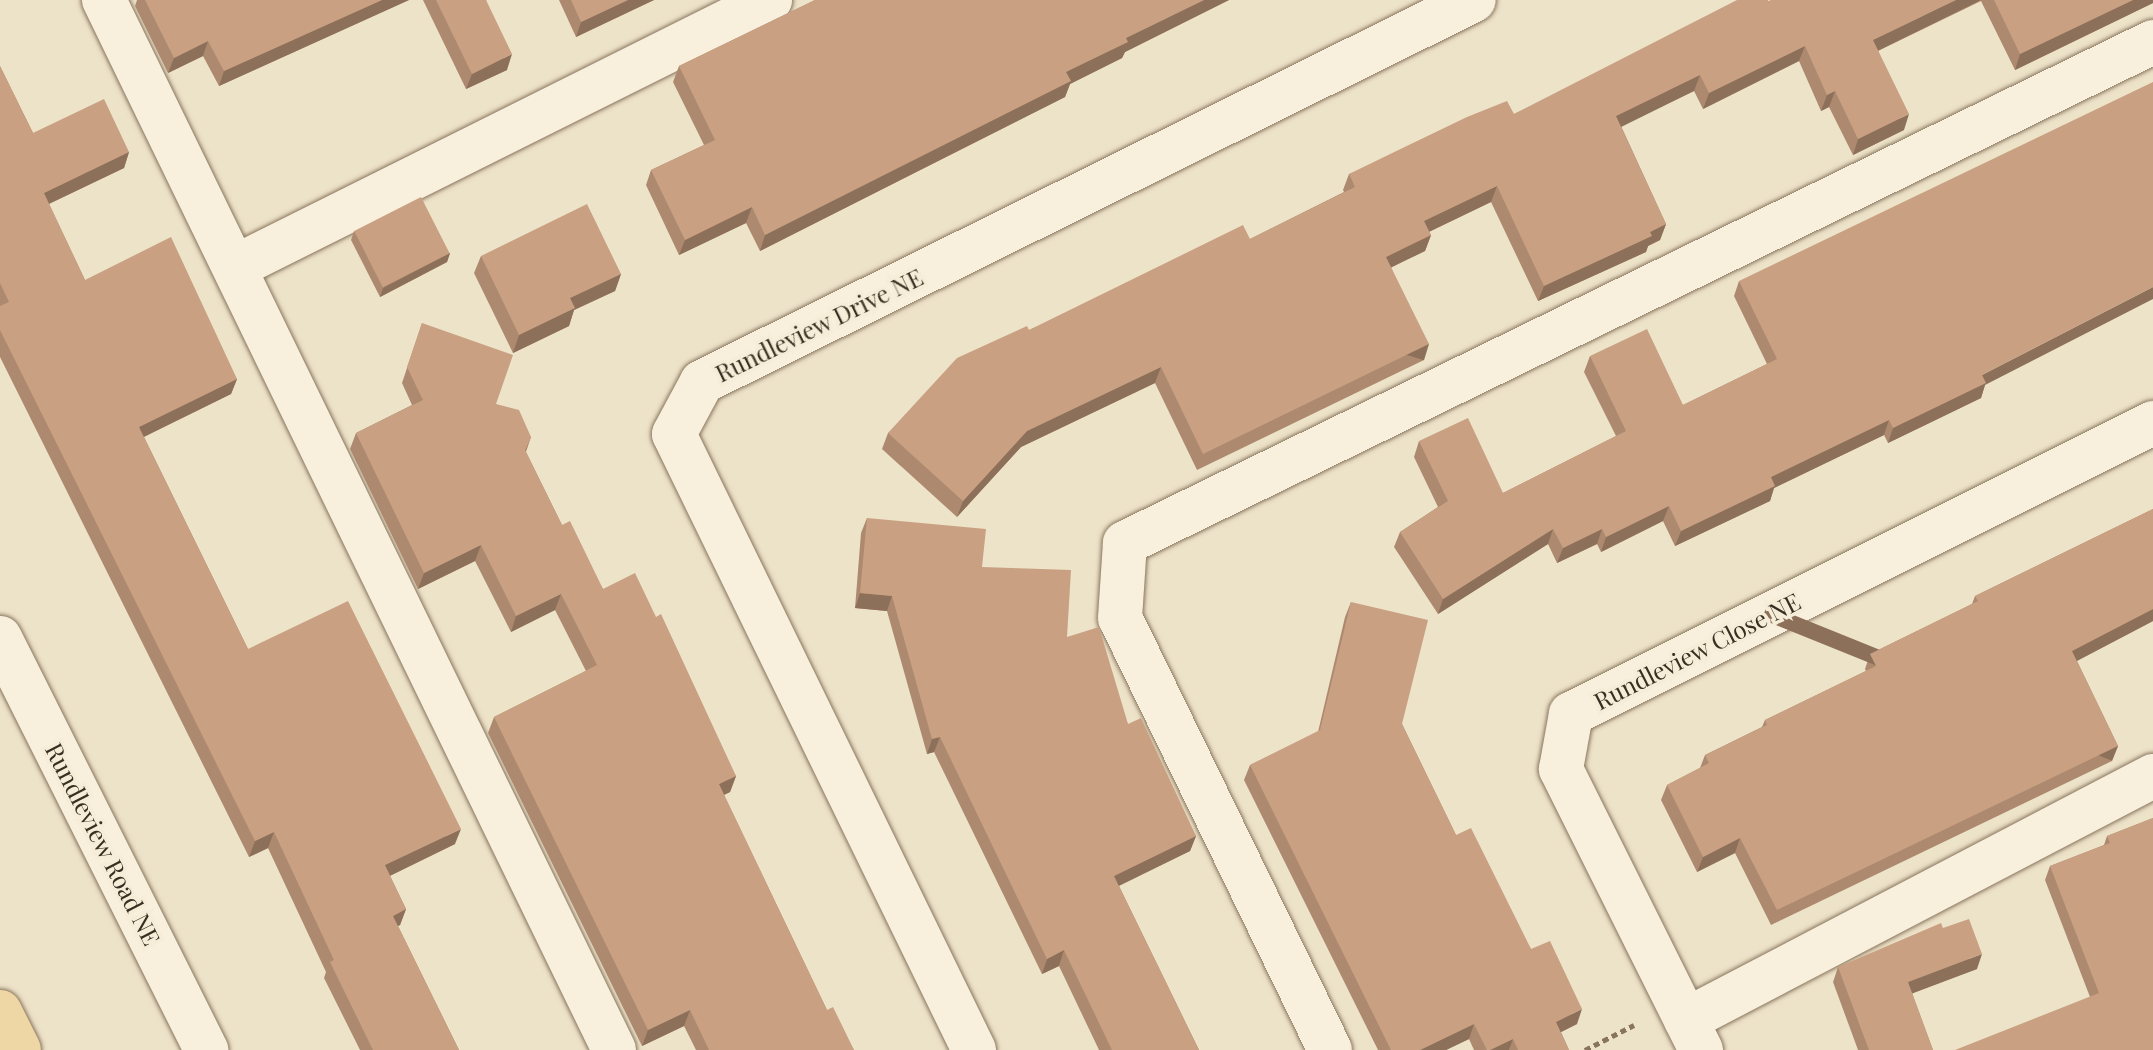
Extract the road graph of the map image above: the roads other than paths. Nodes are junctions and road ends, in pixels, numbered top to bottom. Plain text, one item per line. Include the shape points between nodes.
1 (104, 0) edge
2 (770, 0) edge
3 (1474, 0) edge
4 (2153, 42) edge
5 (235, 267) junction
6 (2153, 423) edge
7 (0, 638) edge
8 (2153, 776) edge
9 (0, 1012) edge
10 (1694, 1035) edge
11 (19, 1050) edge
12 (206, 1050) edge
13 (614, 1050) edge
14 (974, 1050) edge
15 (1330, 1050) edge

1 - 5 street
2 - 5 street
3 - 14 street, Rundleview Drive NE via 702,382 674,434
4 - 15 street via 1125,543 1120,618
5 - 13 street
6 - 10 street, Rundleview Close NE via 1571,714 1561,769
7 - 12 street, Rundleview Road NE
8 - 10 street
9 - 11 main road

